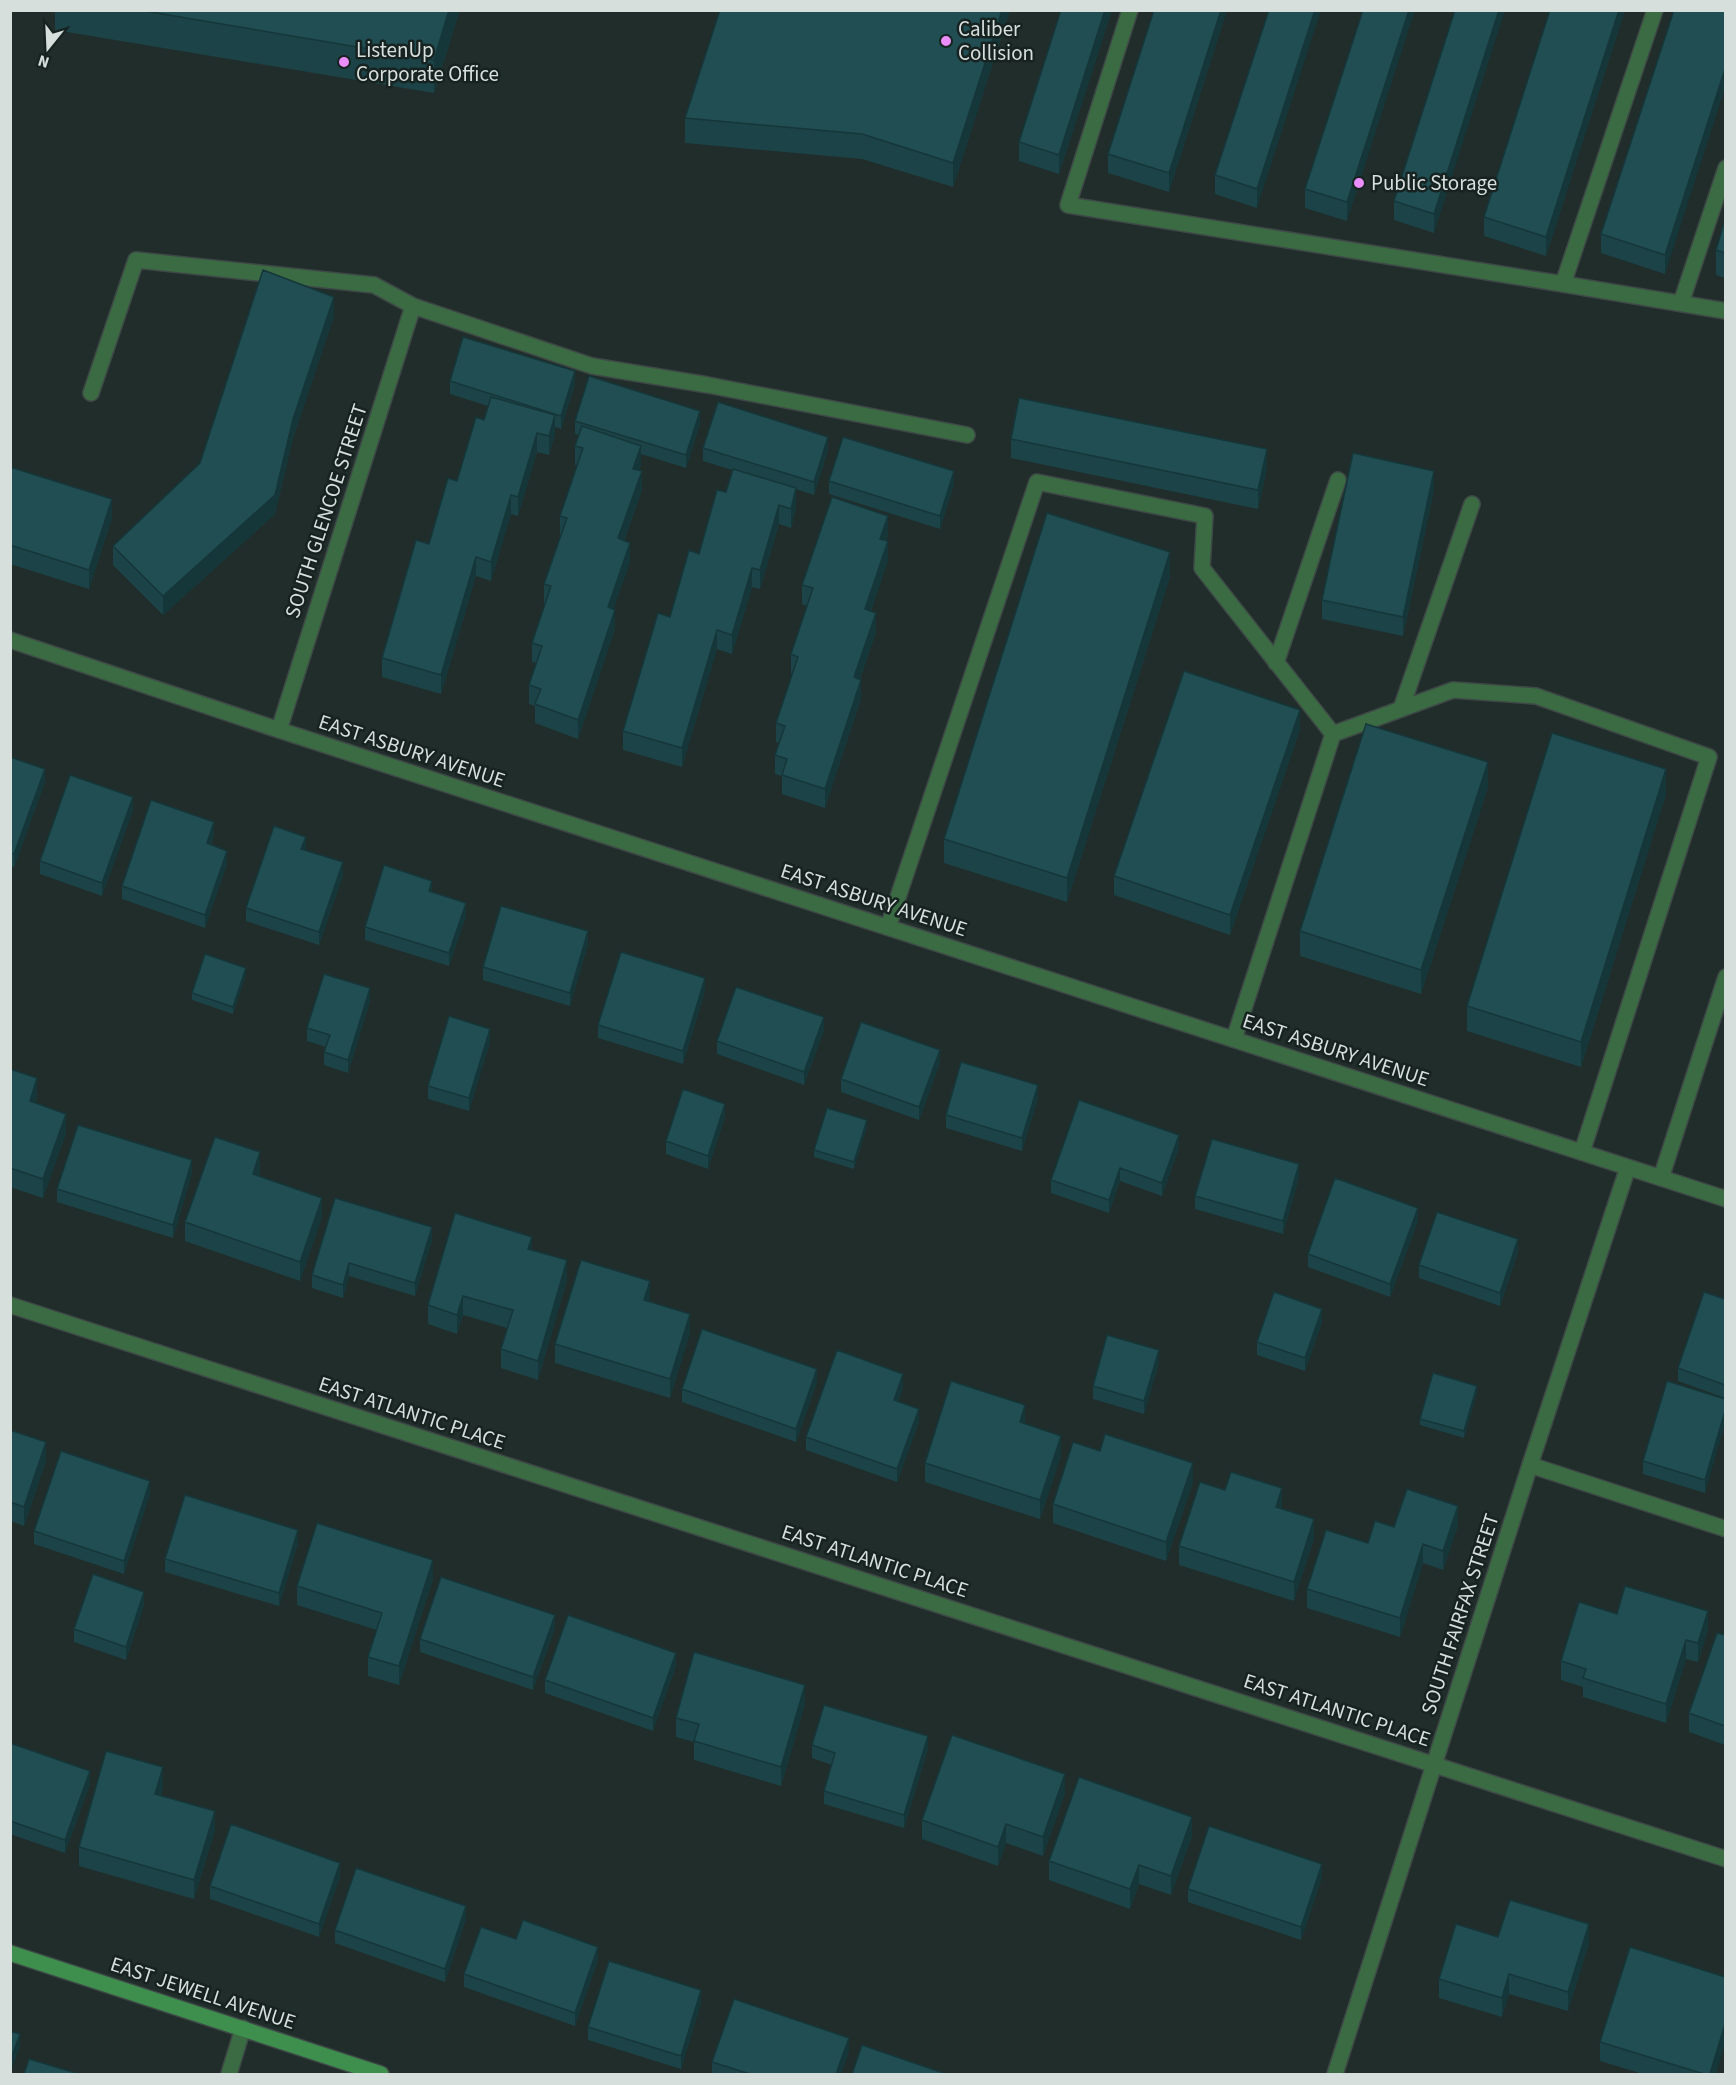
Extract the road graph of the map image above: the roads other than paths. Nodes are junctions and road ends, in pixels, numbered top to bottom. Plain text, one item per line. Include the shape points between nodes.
1 (1130, 10) edge
2 (1655, 10) edge
3 (1725, 168) edge
4 (1563, 284) junction
5 (1681, 303) junction
6 (413, 306) junction
7 (1725, 311) edge
8 (91, 393) dead end
9 (967, 435) dead end
10 (1338, 480) dead end
11 (1472, 504) dead end
12 (10, 640) edge
13 (1276, 663) junction
14 (1401, 709) junction
15 (279, 730) junction
16 (1333, 734) junction
17 (888, 927) junction
18 (1725, 976) edge
19 (1234, 1039) junction
20 (1582, 1152) junction
21 (1628, 1167) junction
22 (1661, 1178) junction
23 (1725, 1199) edge
24 (10, 1305) edge
25 (1530, 1465) junction
26 (1725, 1529) edge
27 (1434, 1764) junction
28 (1725, 1859) edge
29 (10, 1953) edge
30 (243, 2028) junction
31 (229, 2074) edge
32 (381, 2074) edge
33 (1335, 2074) edge

1 - 4 street via 1068,205
2 - 4 street
3 - 5 street
4 - 5 street
5 - 7 street
6 - 8 street via 374,285 136,260
6 - 9 street via 592,366
6 - 15 street, SOUTH GLENCOE STREET
10 - 13 street
11 - 14 street
12 - 15 street, EAST ASBURY AVENUE
13 - 16 street
13 - 17 street via 1202,568 1204,516 1037,482
14 - 16 street
14 - 20 street via 1453,690 1536,696 1708,757
15 - 17 street, EAST ASBURY AVENUE
16 - 19 street
17 - 19 street, EAST ASBURY AVENUE
18 - 22 street
19 - 20 street, EAST ASBURY AVENUE
20 - 21 street, EAST ASBURY AVENUE
21 - 22 street, EAST ASBURY AVENUE
21 - 25 street, SOUTH FAIRFAX STREET
22 - 23 street, EAST ASBURY AVENUE
24 - 27 street, EAST ATLANTIC PLACE
25 - 26 street
25 - 27 street, SOUTH FAIRFAX STREET
27 - 28 street, EAST ATLANTIC PLACE
27 - 33 street, SOUTH FAIRFAX STREET
29 - 30 street, EAST JEWELL AVENUE
30 - 31 street
30 - 32 street, EAST JEWELL AVENUE

